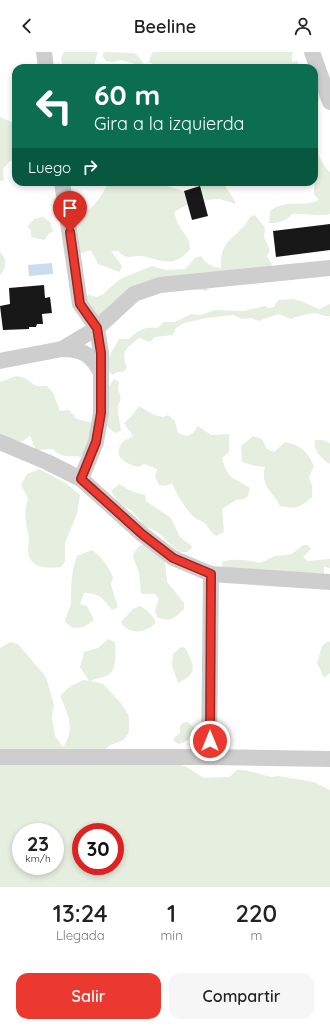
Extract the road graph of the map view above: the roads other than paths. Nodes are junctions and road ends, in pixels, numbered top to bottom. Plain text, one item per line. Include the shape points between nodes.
1 (44, 52) edge
2 (312, 52) edge
3 (46, 64) edge
4 (316, 64) edge
5 (318, 69) edge
6 (330, 102) edge
7 (63, 186) edge
8 (330, 268) edge
9 (97, 328) junction
10 (62, 349) junction
11 (0, 361) edge
12 (101, 373) junction
13 (0, 442) edge
14 (81, 479) junction
15 (211, 574) junction
16 (330, 582) edge
17 (209, 756) junction
18 (0, 757) edge
19 (330, 759) edge

1 - 3 street
2 - 4 street
5 - 6 street
7 - 9 street via 80,304
8 - 9 street via 160,285 134,294
9 - 10 street
9 - 12 street
10 - 11 street
10 - 12 street via 83,352 97,365
12 - 14 street via 101,413 96,442
13 - 14 street
14 - 15 street via 173,558
15 - 16 street
15 - 17 street
17 - 18 street
17 - 19 street

